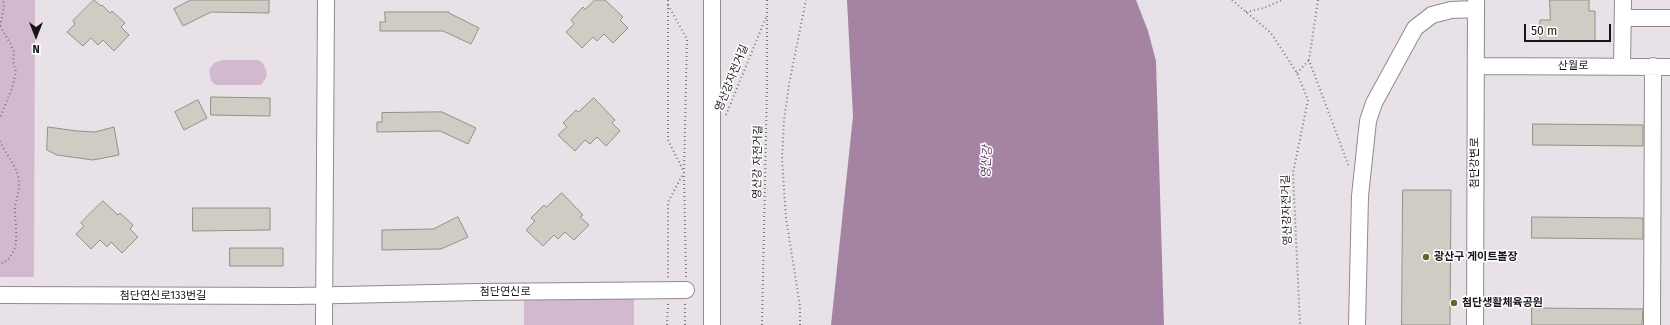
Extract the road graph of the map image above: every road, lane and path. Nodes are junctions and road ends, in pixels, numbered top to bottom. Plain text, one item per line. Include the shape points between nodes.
1 (3, 0) edge
2 (326, 0) edge
3 (668, 0) edge
4 (712, 0) edge
5 (767, 0) edge
6 (806, 0) edge
7 (1232, 0) edge
8 (1282, 0) edge
9 (1318, 0) edge
10 (1623, 0) edge
11 (668, 5) junction
12 (1475, 5) edge
13 (1246, 12) junction
14 (767, 14) junction
15 (1623, 18) junction
16 (1670, 18) edge
17 (0, 26) edge
18 (1309, 60) junction
19 (1476, 66) junction
20 (1622, 66) junction
21 (1653, 66) junction
22 (1670, 66) edge
23 (1297, 73) junction
24 (0, 118) edge
25 (724, 120) dead end
26 (0, 141) edge
27 (1350, 167) dead end
28 (684, 172) junction
29 (0, 264) edge
30 (686, 290) junction
31 (668, 291) junction
32 (0, 295) edge
33 (325, 295) junction
34 (324, 325) edge
35 (667, 325) edge
36 (685, 325) edge
37 (712, 325) edge
38 (762, 325) edge
39 (800, 325) edge
40 (1300, 325) edge
41 (1357, 325) edge
42 (1475, 325) edge
43 (1652, 325) edge

1 - 17 path
2 - 33 street
3 - 11 path
4 - 37 street
5 - 14 path, 영산강 자전거길
6 - 39 path via 789,84 782,159 786,218 800,306
7 - 13 path, 영산강자전거길
8 - 13 path
9 - 18 path
10 - 15 street
11 - 28 path via 668,140
11 - 28 path via 687,39
12 - 19 street, 첨단강변로
12 - 41 street via 1432,15 1415,28 1374,103 1368,121 1360,196
13 - 23 path, 영산강자전거길 via 1271,33
14 - 25 path, 영산강자전거길
14 - 38 path, 영산강 자전거길
15 - 16 street
15 - 20 street
17 - 24 path via 14,52 16,72
18 - 23 path
18 - 27 path
19 - 20 street, 산월로
19 - 42 street, 첨단강변로
20 - 21 street, 산월로
21 - 22 street, 산월로
21 - 43 street
23 - 40 path, 영산강자전거길 via 1308,100 1293,173
26 - 29 path via 15,166 20,186 16,206 15,248
28 - 30 path
28 - 31 path via 668,202
30 - 31 street, 첨단연신로
30 - 36 path
31 - 33 street, 첨단연신로
31 - 35 path
32 - 33 street, 첨단연신로133번길
33 - 34 street

